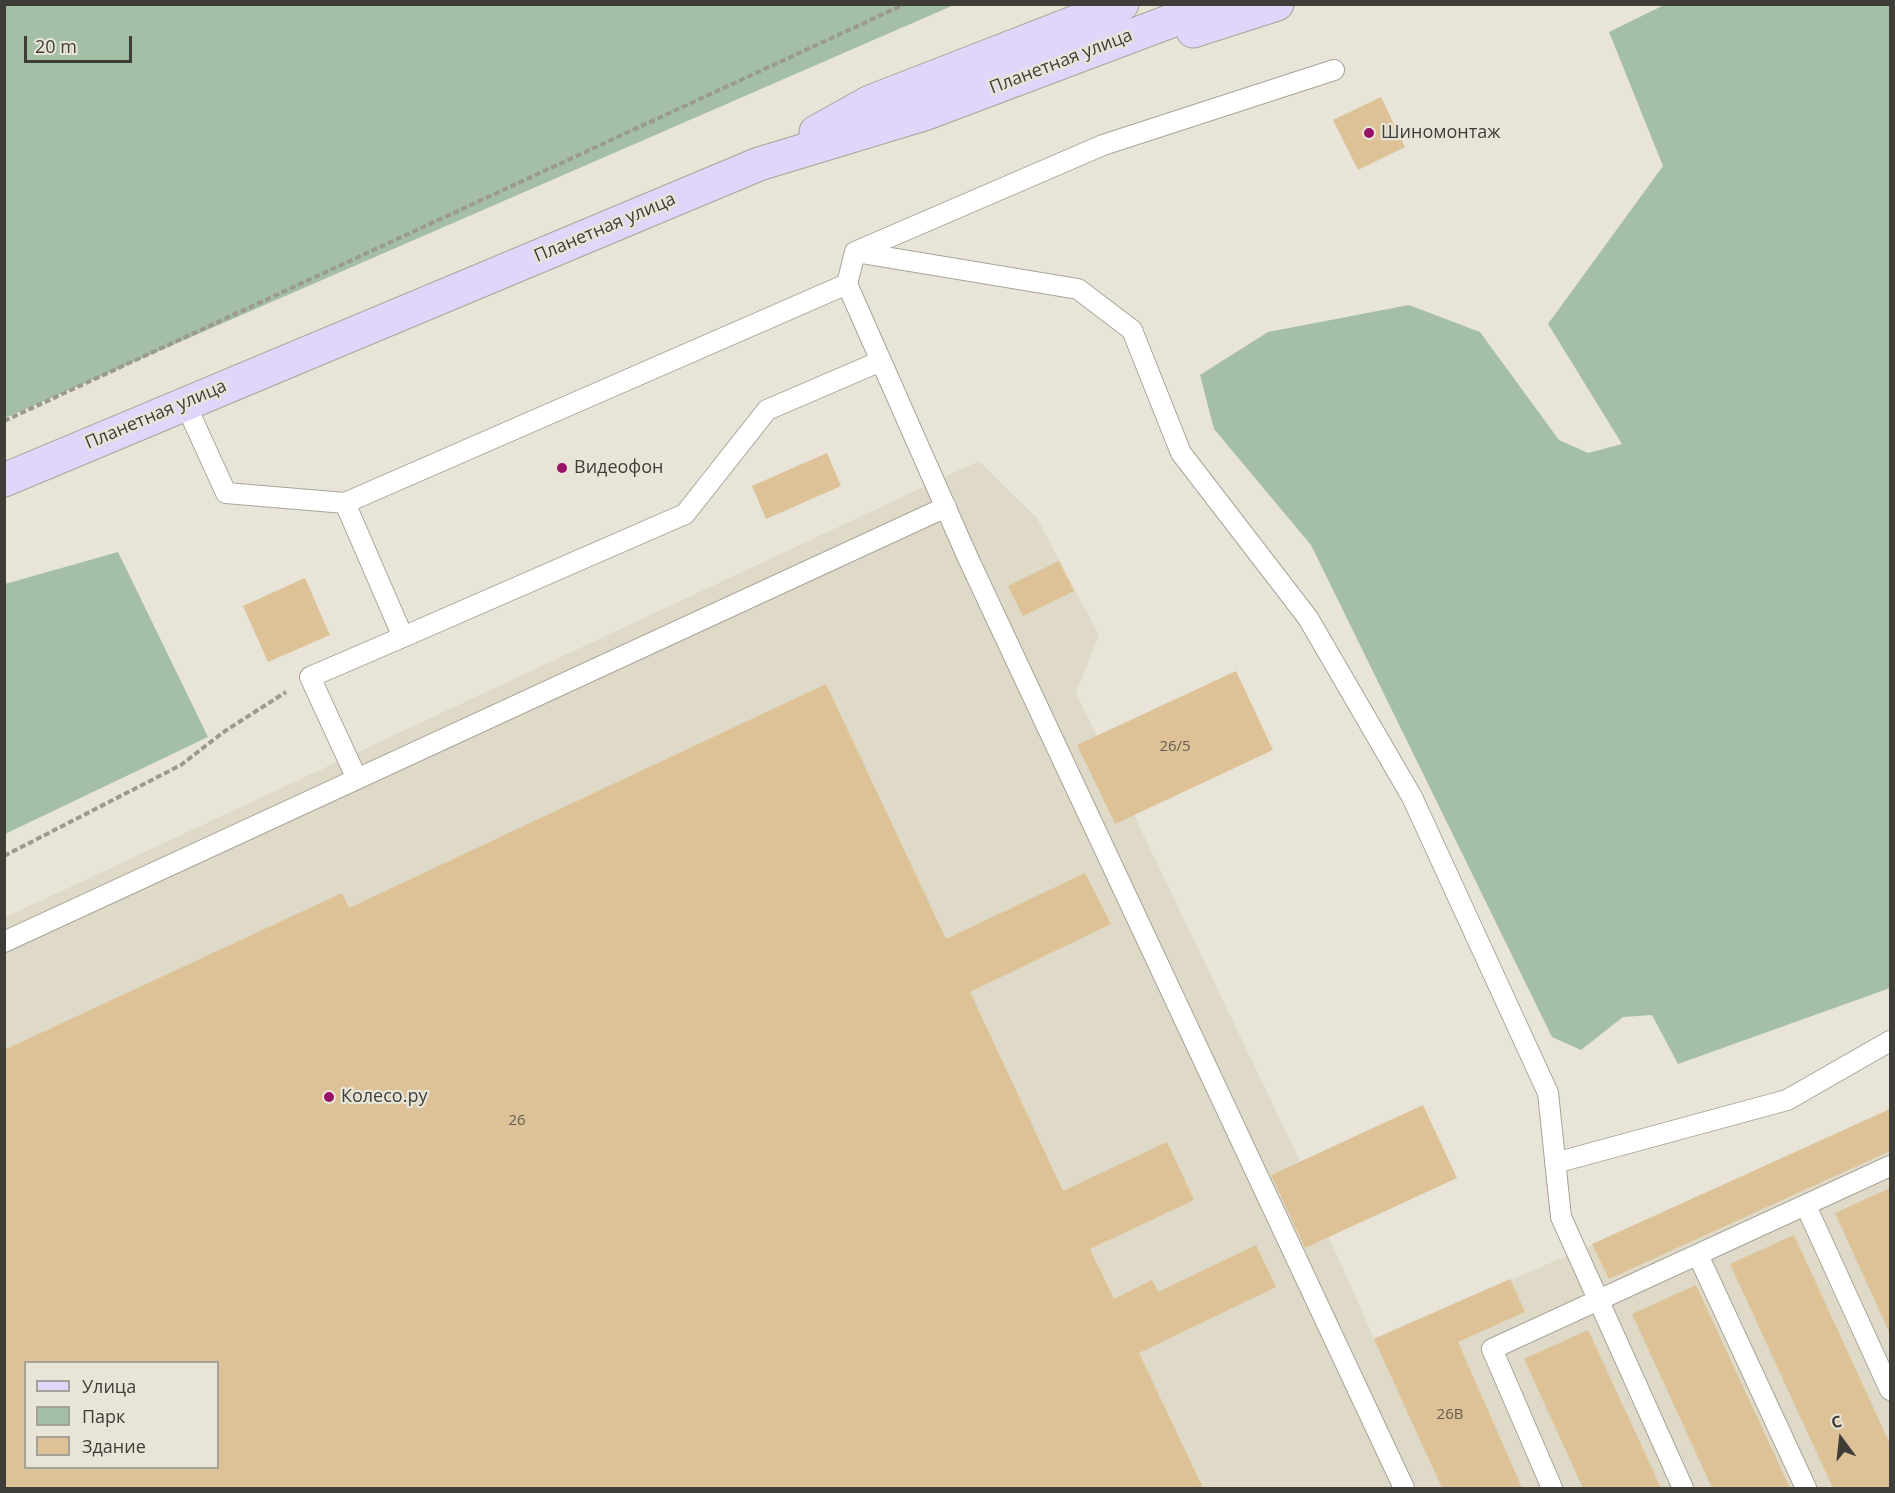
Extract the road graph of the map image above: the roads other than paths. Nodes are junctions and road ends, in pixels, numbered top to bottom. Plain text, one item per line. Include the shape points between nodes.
1 (1122, 4) edge
2 (1216, 4) edge
3 (1277, 4) edge
4 (1334, 70) dead end
5 (924, 114) junction
6 (759, 164) junction
7 (855, 252) junction
8 (847, 284) junction
9 (881, 361) junction
10 (185, 403) junction
11 (4, 480) edge
12 (345, 503) junction
13 (946, 507) junction
14 (403, 637) junction
15 (357, 779) junction
16 (4, 942) edge
17 (1890, 1041) edge
18 (1555, 1163) junction
19 (1890, 1166) edge
20 (1806, 1206) junction
21 (1698, 1255) junction
22 (1598, 1301) junction
23 (1890, 1390) edge
24 (1404, 1488) edge
25 (1552, 1488) edge
26 (1683, 1488) edge
27 (1806, 1488) edge

1 - 6 main road via 870,102
2 - 5 main road, Планетная улица
3 - 5 main road
4 - 7 lane via 1103,145
5 - 6 main road, Планетная улица
6 - 10 main road, Планетная улица
7 - 8 lane
7 - 18 lane via 1078,289 1132,330 1181,453 1308,618 1412,797 1548,1093
8 - 9 lane
8 - 12 lane
9 - 13 lane
9 - 14 lane via 767,410 685,514
10 - 11 main road, Планетная улица
10 - 12 lane via 226,493
12 - 14 lane
13 - 15 lane
13 - 24 lane
14 - 15 lane via 310,676
15 - 16 lane
17 - 18 lane via 1787,1100
18 - 22 lane via 1561,1217
19 - 20 lane
20 - 21 lane
20 - 23 lane
21 - 22 lane
21 - 27 lane
22 - 25 lane via 1492,1349
22 - 26 lane

